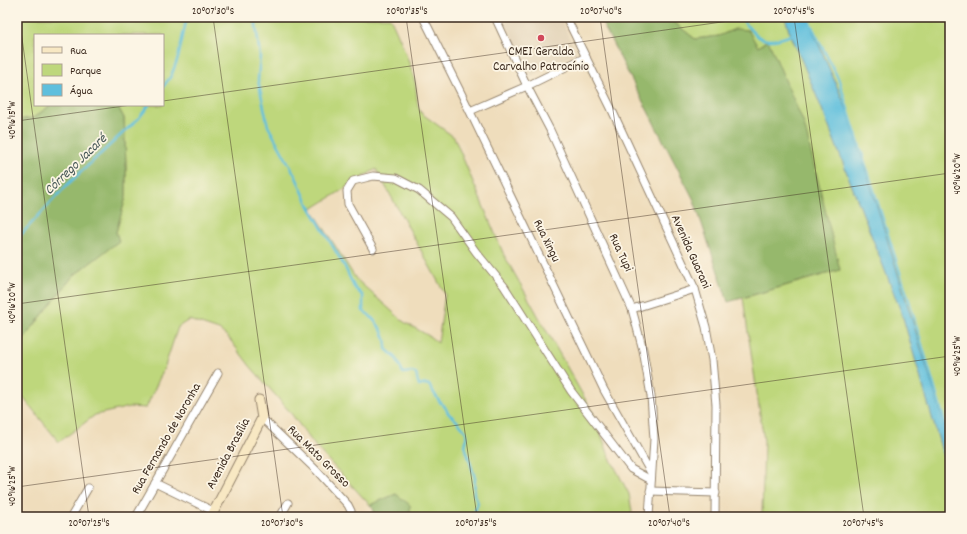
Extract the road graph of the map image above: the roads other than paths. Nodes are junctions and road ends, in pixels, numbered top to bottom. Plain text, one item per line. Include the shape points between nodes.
1 (423, 17) edge
2 (495, 17) edge
3 (566, 17) edge
4 (586, 57) junction
5 (527, 86) junction
6 (470, 111) junction
7 (373, 249) dead end
8 (695, 289) junction
9 (632, 309) junction
10 (218, 373) dead end
11 (259, 400) dead end
12 (262, 418) junction
13 (651, 477) junction
14 (154, 483) junction
15 (88, 488) dead end
16 (650, 491) junction
17 (716, 493) junction
18 (288, 503) dead end
19 (212, 514) edge
20 (71, 517) edge
21 (136, 517) edge
22 (280, 517) edge
23 (350, 517) edge
24 (649, 517) edge
25 (715, 517) edge

1 - 6 street, Rua Xingu
2 - 5 street, Rua Tupi
3 - 4 street, Avenida Guarani
4 - 5 street
4 - 8 street, Avenida Guarani
5 - 6 street
5 - 9 street, Rua Tupi via 550,130
6 - 13 street, Rua Xingu via 604,390
7 - 13 street via 348,204 348,191 353,181 373,176 396,178 419,190 451,217 504,286 571,391 631,469
8 - 9 street
8 - 17 street, Avenida Guarani via 712,360 716,405
9 - 13 street, Rua Tupi via 651,396 654,439
10 - 14 street, Rua Fernando de Noronha
11 - 12 street, Avenida Brasília
12 - 19 street, Avenida Brasília
12 - 23 street, Rua Mato Grosso via 348,505
13 - 16 street, Rua Tupi
14 - 19 street
14 - 21 street, Rua Fernando de Noronha
15 - 20 street
16 - 17 street
16 - 24 street, Rua Tupi
17 - 25 street, Avenida Guarani
18 - 22 street

